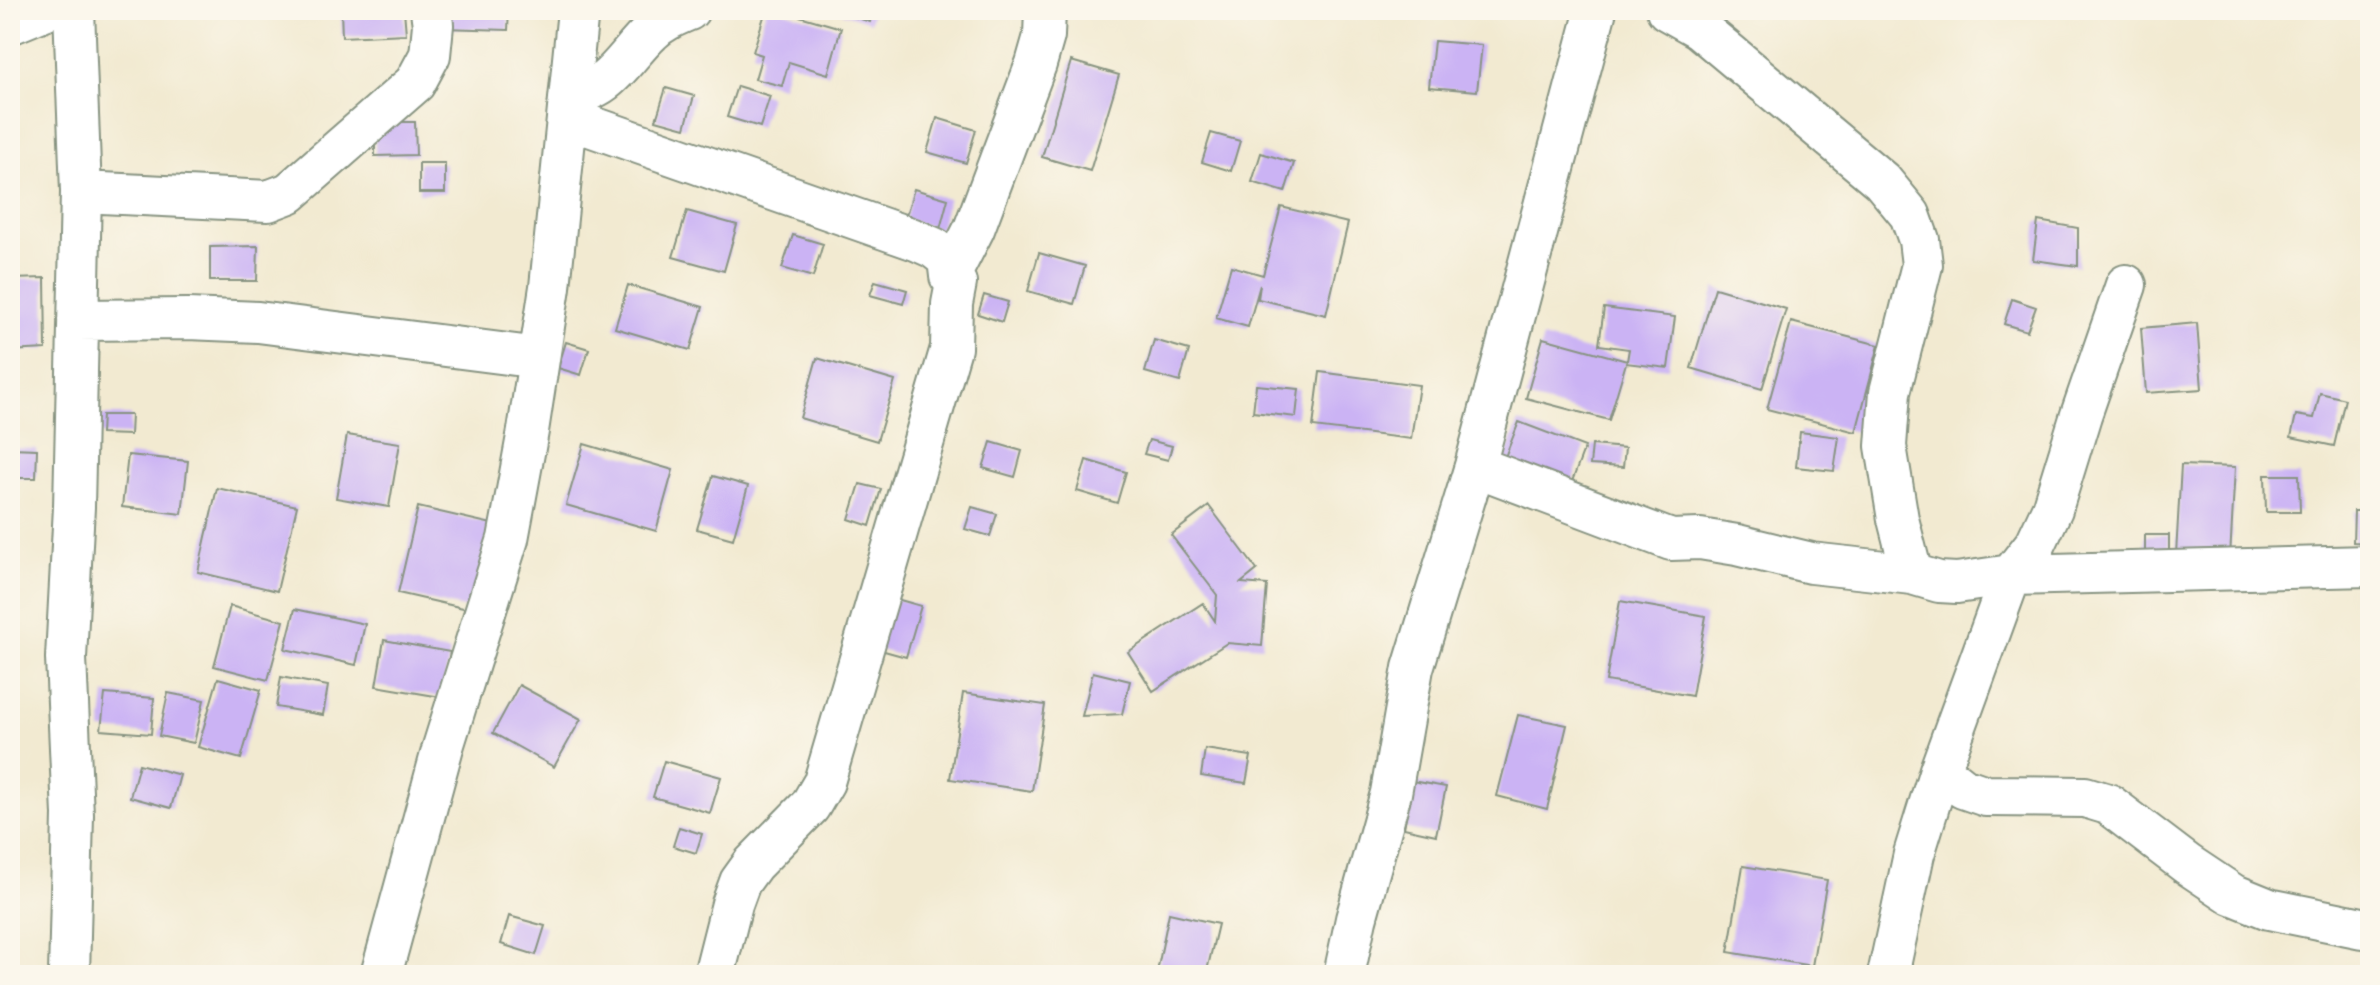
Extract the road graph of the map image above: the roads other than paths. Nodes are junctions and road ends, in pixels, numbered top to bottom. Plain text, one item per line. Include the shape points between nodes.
1 (44, 10) edge
2 (74, 10) edge
3 (431, 10) edge
4 (578, 10) edge
5 (689, 10) edge
6 (1045, 10) edge
7 (1596, 10) edge
8 (1667, 10) edge
9 (10, 24) edge
10 (568, 106) junction
11 (81, 192) junction
12 (950, 276) junction
13 (2126, 285) dead end
14 (78, 320) junction
15 (539, 358) junction
16 (1475, 466) junction
17 (2370, 566) edge
18 (1912, 574) junction
19 (2011, 575) junction
20 (1940, 770) junction
21 (2362, 928) dead end
22 (69, 975) edge
23 (381, 975) edge
24 (714, 975) edge
25 (1344, 975) edge
26 (1888, 975) edge

1 - 9 street
2 - 11 street
3 - 11 street via 430,55 415,83 289,193 268,201
4 - 10 street
5 - 10 street via 652,31 598,88
6 - 12 street via 1036,64 974,229
7 - 16 street
8 - 18 street via 1699,28 1882,181 1910,215 1922,265 1890,392 1886,446
10 - 12 street via 916,240 948,259
10 - 15 street
11 - 14 street
12 - 24 street via 956,283 951,348 824,782 810,806 740,882
13 - 19 street via 2052,509 2036,543
14 - 15 street via 258,322
14 - 22 street via 66,658 73,815
15 - 23 street via 508,539 443,747
16 - 18 street via 1671,540 1700,539 1811,563
16 - 25 street via 1413,668 1391,793
17 - 19 street
18 - 19 street via 1957,583
19 - 20 street
20 - 21 street via 1963,788 1986,796 2085,797 2108,804 2232,894 2269,909
20 - 26 street via 1914,854

